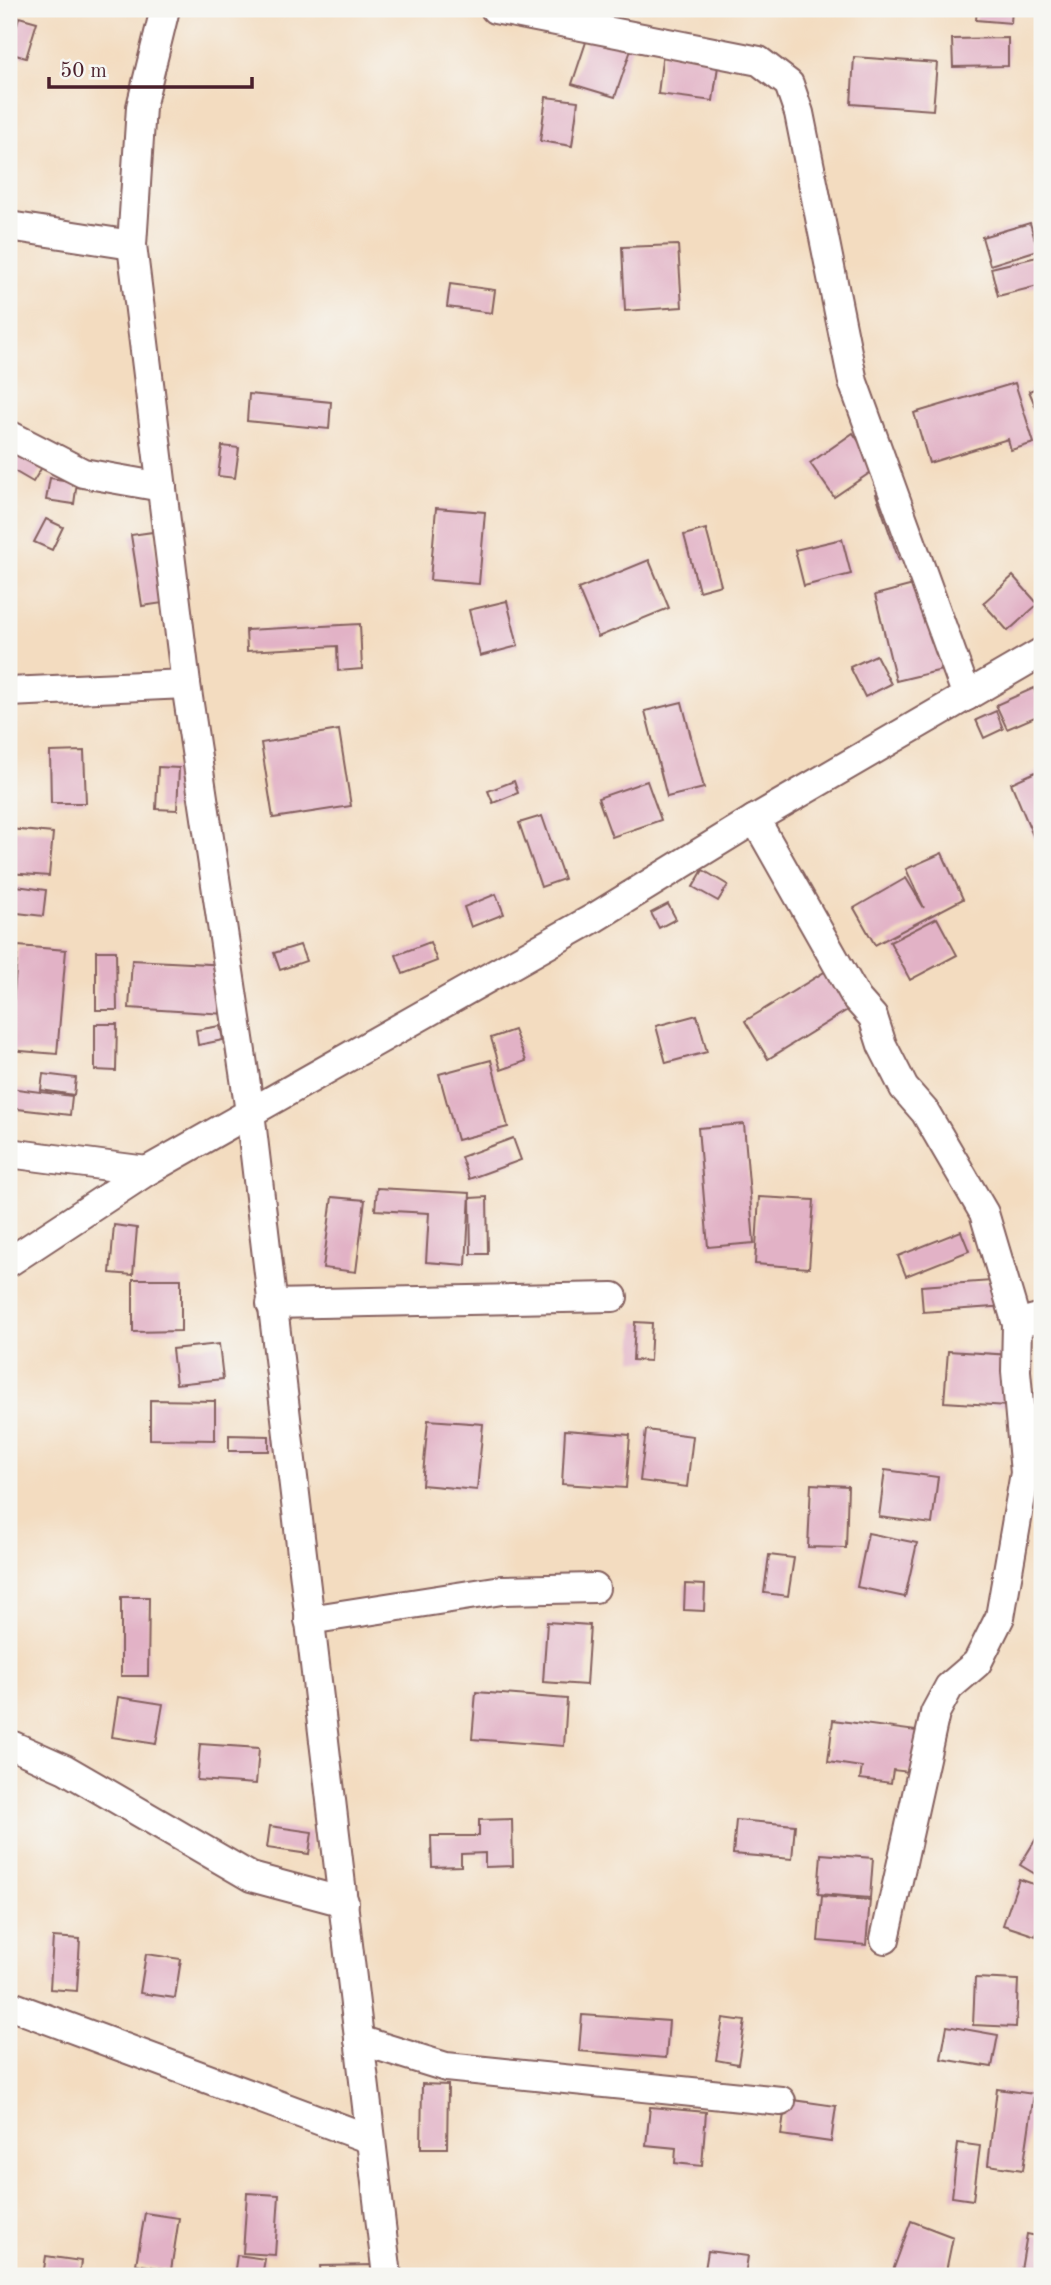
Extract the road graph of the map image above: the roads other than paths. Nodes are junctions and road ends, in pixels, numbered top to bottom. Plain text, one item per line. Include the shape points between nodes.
1 (165, 9) edge
2 (495, 9) edge
3 (9, 226) edge
4 (132, 245) junction
5 (9, 435) edge
6 (162, 486) junction
7 (1042, 652) edge
8 (186, 684) junction
9 (9, 692) edge
10 (967, 696) junction
11 (755, 820) junction
12 (250, 1112) junction
13 (9, 1153) edge
14 (147, 1171) junction
15 (9, 1262) edge
16 (613, 1297) dead end
17 (271, 1304) junction
18 (1030, 1320) edge
19 (595, 1588) dead end
20 (309, 1620) junction
21 (9, 1744) edge
22 (344, 1902) junction
23 (885, 1939) dead end
24 (9, 2005) edge
25 (359, 2040) junction
26 (781, 2101) dead end
27 (370, 2138) junction
28 (387, 2276) edge

1 - 4 street via 141,107
2 - 10 street via 759,61 789,83 853,382
3 - 4 street
4 - 6 street
5 - 6 street via 83,473
6 - 8 street
7 - 10 street
8 - 9 street
8 - 12 street
10 - 11 street
11 - 12 street via 594,918
11 - 18 street via 858,999 873,1017 904,1088 925,1112 984,1213
12 - 14 street
12 - 17 street
13 - 14 street
14 - 15 street
16 - 17 street
17 - 20 street
18 - 23 street via 1016,1371 1025,1473 1000,1617 977,1663 949,1687 935,1713
19 - 20 street via 502,1590
20 - 22 street
21 - 22 street via 65,1769 251,1877
22 - 25 street
24 - 27 street
25 - 26 street via 446,2067
25 - 27 street
27 - 28 street

